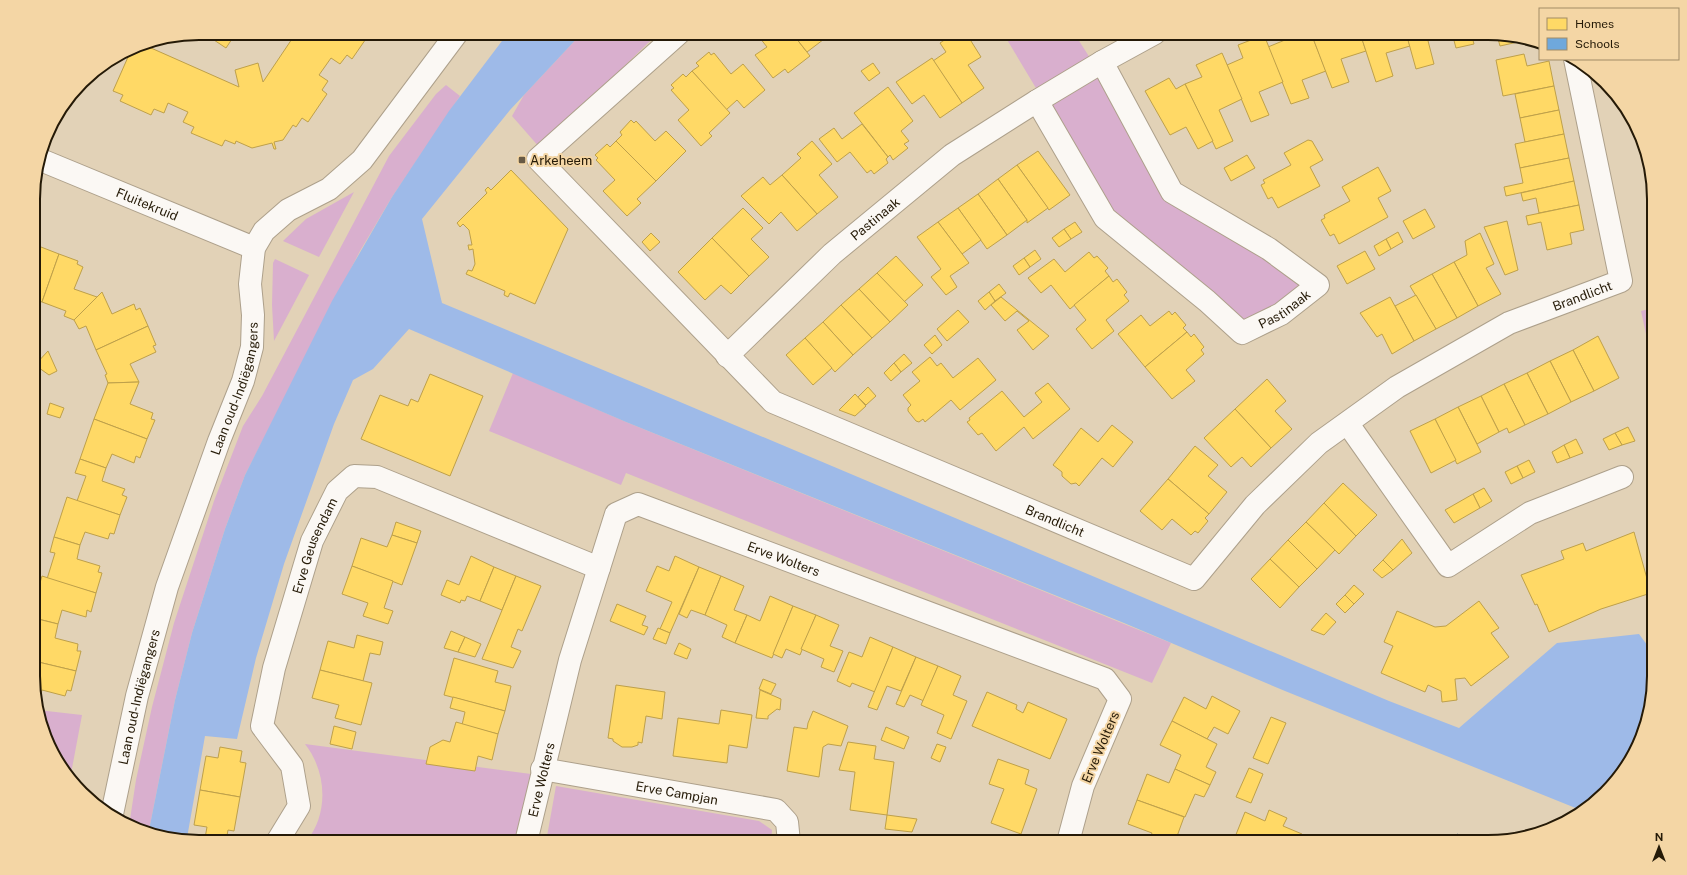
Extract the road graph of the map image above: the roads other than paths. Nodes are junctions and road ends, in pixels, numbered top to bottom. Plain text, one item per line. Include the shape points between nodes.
1 (452, 40) edge
2 (671, 40) edge
3 (1142, 40) edge
4 (1102, 62) junction
5 (1576, 67) edge
6 (1037, 101) junction
7 (44, 161) edge
8 (254, 248) junction
9 (727, 356) junction
10 (1348, 424) junction
11 (1622, 477) dead end
12 (599, 568) junction
13 (542, 769) junction
14 (113, 809) edge
15 (281, 835) edge
16 (528, 835) edge
17 (788, 835) edge
18 (1070, 835) edge

1 - 8 street, Laan oud-Indiëgangers via 362,160 329,189 288,210 264,231
2 - 9 street via 538,159
3 - 4 street, Pastinaak
4 - 6 street, Pastinaak
4 - 6 street, Pastinaak via 1172,192 1269,249 1318,285 1281,314 1242,333 1207,301 1105,218
5 - 10 street, Brandlicht via 1621,281 1509,323 1397,387
6 - 9 street, Pastinaak via 952,155 832,254
7 - 8 street, Fluitekruid
8 - 14 street, Laan oud-Indiëgangers via 250,284 252,346 243,381 218,441 167,587 137,696
9 - 10 street, Brandlicht via 773,402 1194,579 1255,505 1319,443
10 - 11 street via 1448,566 1530,513
12 - 13 street, Erve Wolters via 570,660
12 - 15 street, Erve Geusendam via 377,477 354,476 342,486 312,541 274,668 262,726 292,766 299,806
12 - 18 street, Erve Wolters via 616,514 638,504 1105,679 1120,699 1083,786
13 - 16 street, Erve Wolters
13 - 17 street, Erve Campjan via 776,810 787,822

